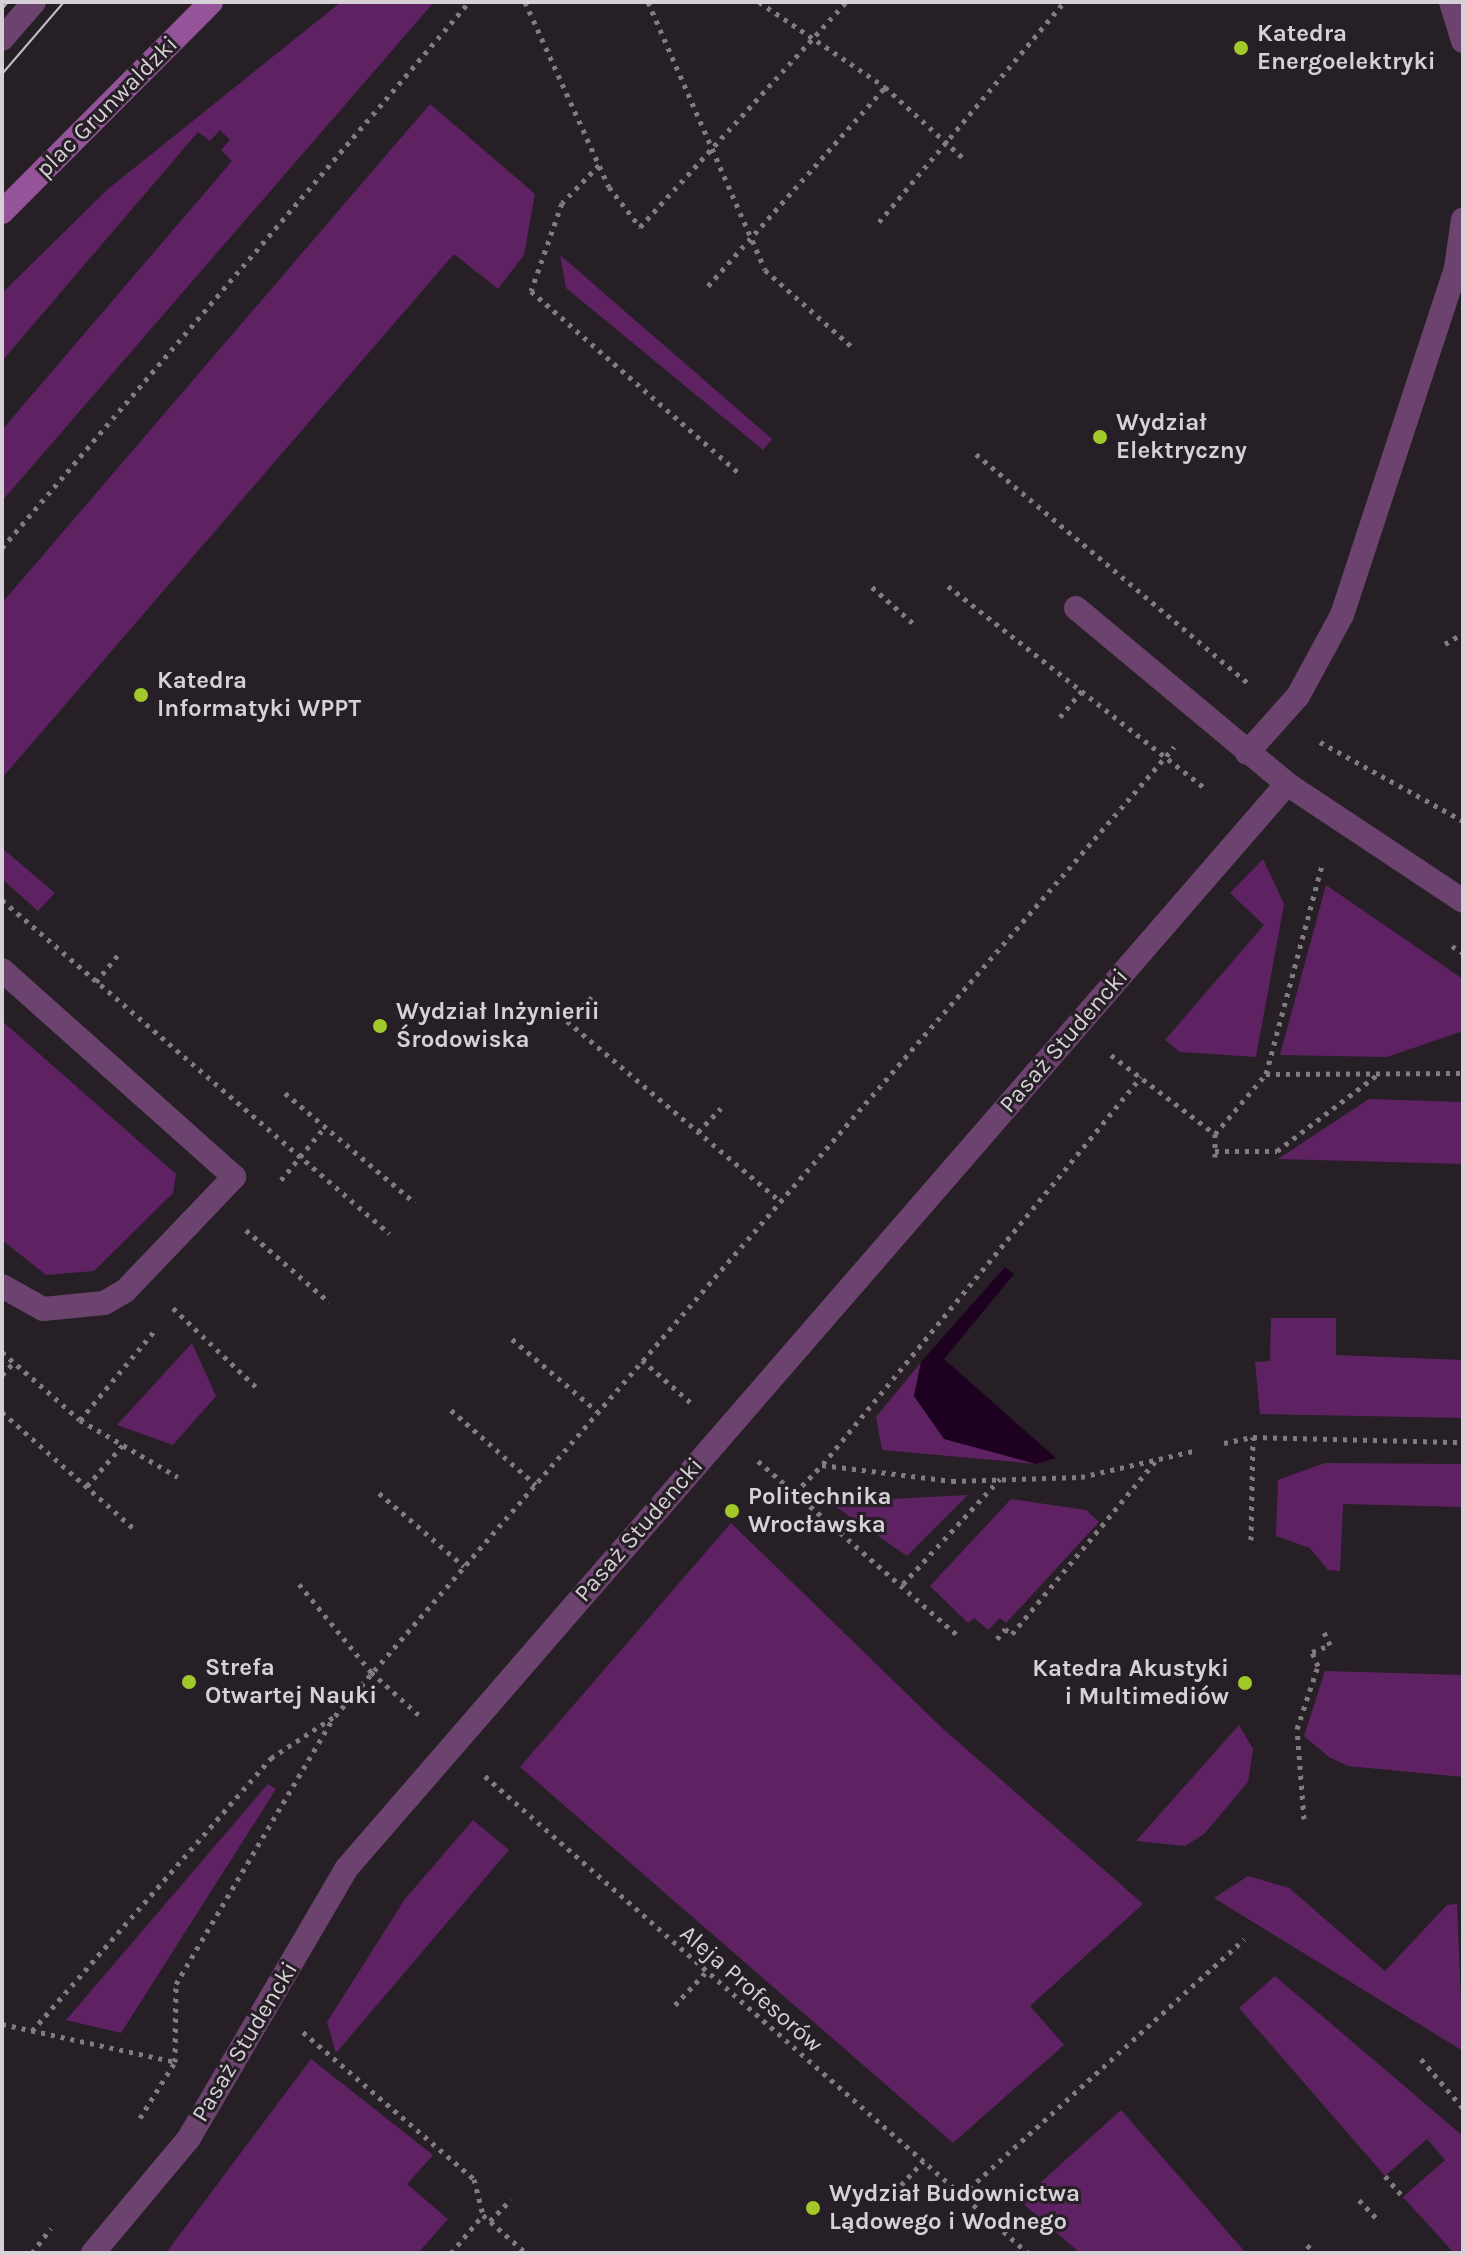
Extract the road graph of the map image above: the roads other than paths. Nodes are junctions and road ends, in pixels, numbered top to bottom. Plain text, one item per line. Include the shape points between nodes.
1 (34, 2) edge
2 (211, 2) edge
3 (1451, 2) edge
4 (2, 39) edge
5 (1463, 41) edge
6 (2, 212) edge
7 (1463, 219) edge
8 (1076, 608) dead end
9 (1247, 753) junction
10 (1287, 784) junction
11 (1463, 901) edge
12 (2, 970) edge
13 (2, 1286) edge
14 (93, 2253) edge

1 - 4 street
2 - 6 main road, plac Grunwaldzki
3 - 5 street
7 - 9 street via 1456,268 1342,615 1298,696
8 - 9 street
9 - 10 street
10 - 11 street
10 - 14 street, Pasaż Studencki via 346,1869 189,2138
12 - 13 street via 234,1177 125,1291 104,1303 43,1309

